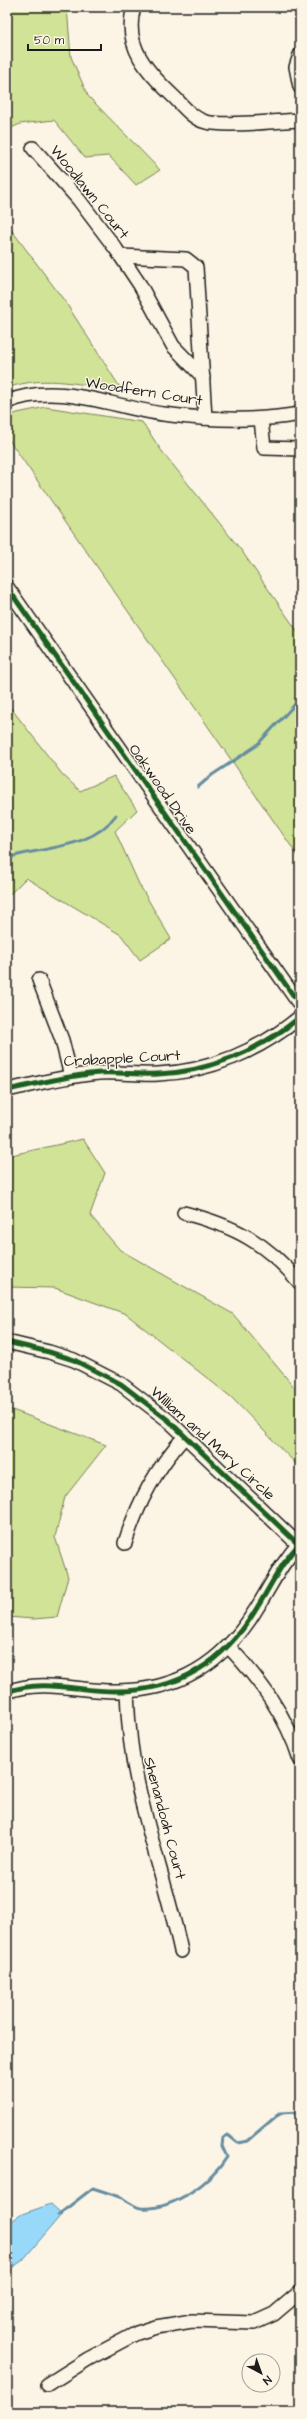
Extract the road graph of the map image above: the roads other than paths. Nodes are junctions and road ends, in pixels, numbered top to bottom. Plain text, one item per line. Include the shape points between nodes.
1 (134, 7) edge
2 (300, 55) edge
3 (300, 86) edge
4 (300, 120) edge
5 (33, 148) dead end
6 (121, 256) junction
7 (203, 377) junction
8 (7, 402) edge
9 (300, 414) edge
10 (205, 418) junction
11 (261, 419) junction
12 (299, 452) edge
13 (7, 587) edge
14 (39, 980) dead end
15 (300, 1005) edge
16 (300, 1017) edge
17 (71, 1076) junction
18 (7, 1090) edge
19 (184, 1213) dead end
20 (300, 1283) edge
21 (7, 1342) edge
22 (185, 1436) junction
23 (125, 1543) dead end
24 (300, 1545) edge
25 (228, 1647) junction
26 (126, 1691) junction
27 (7, 1692) edge
28 (300, 1759) edge
29 (181, 1951) dead end
30 (300, 2292) edge
31 (47, 2385) dead end

1 - 4 street via 131,19 132,36 142,64 195,117 214,124
2 - 3 street via 296,67
5 - 6 street, Woodlawn Court via 79,200
6 - 7 street, Woodlawn Court via 173,346
6 - 7 street, Woodlawn Court via 186,258 196,266
7 - 10 street, Woodlawn Court
8 - 10 street, Woodfern Court via 32,395 78,396 158,413
9 - 11 street, Woodfern Court
10 - 11 street, Woodfern Court
11 - 12 street via 264,448
13 - 15 street, Oakwood Drive
14 - 17 street via 62,1040
16 - 17 street, Crabapple Court via 247,1052 198,1068 157,1074 114,1072
17 - 18 street, Crabapple Court
19 - 20 street via 221,1224 260,1243 286,1266
21 - 22 street, William and Mary Circle via 49,1352 98,1371 147,1403
22 - 23 street via 156,1472 142,1496
22 - 24 street, William and Mary Circle
24 - 25 street via 272,1580 256,1610
25 - 26 street via 216,1658 182,1678 148,1689
25 - 28 street via 246,1666 277,1708 290,1731
26 - 27 street via 45,1684
26 - 29 street, Shenandoah Court via 138,1787 171,1904
30 - 31 street via 274,2314 254,2323 192,2321 137,2333 88,2358

